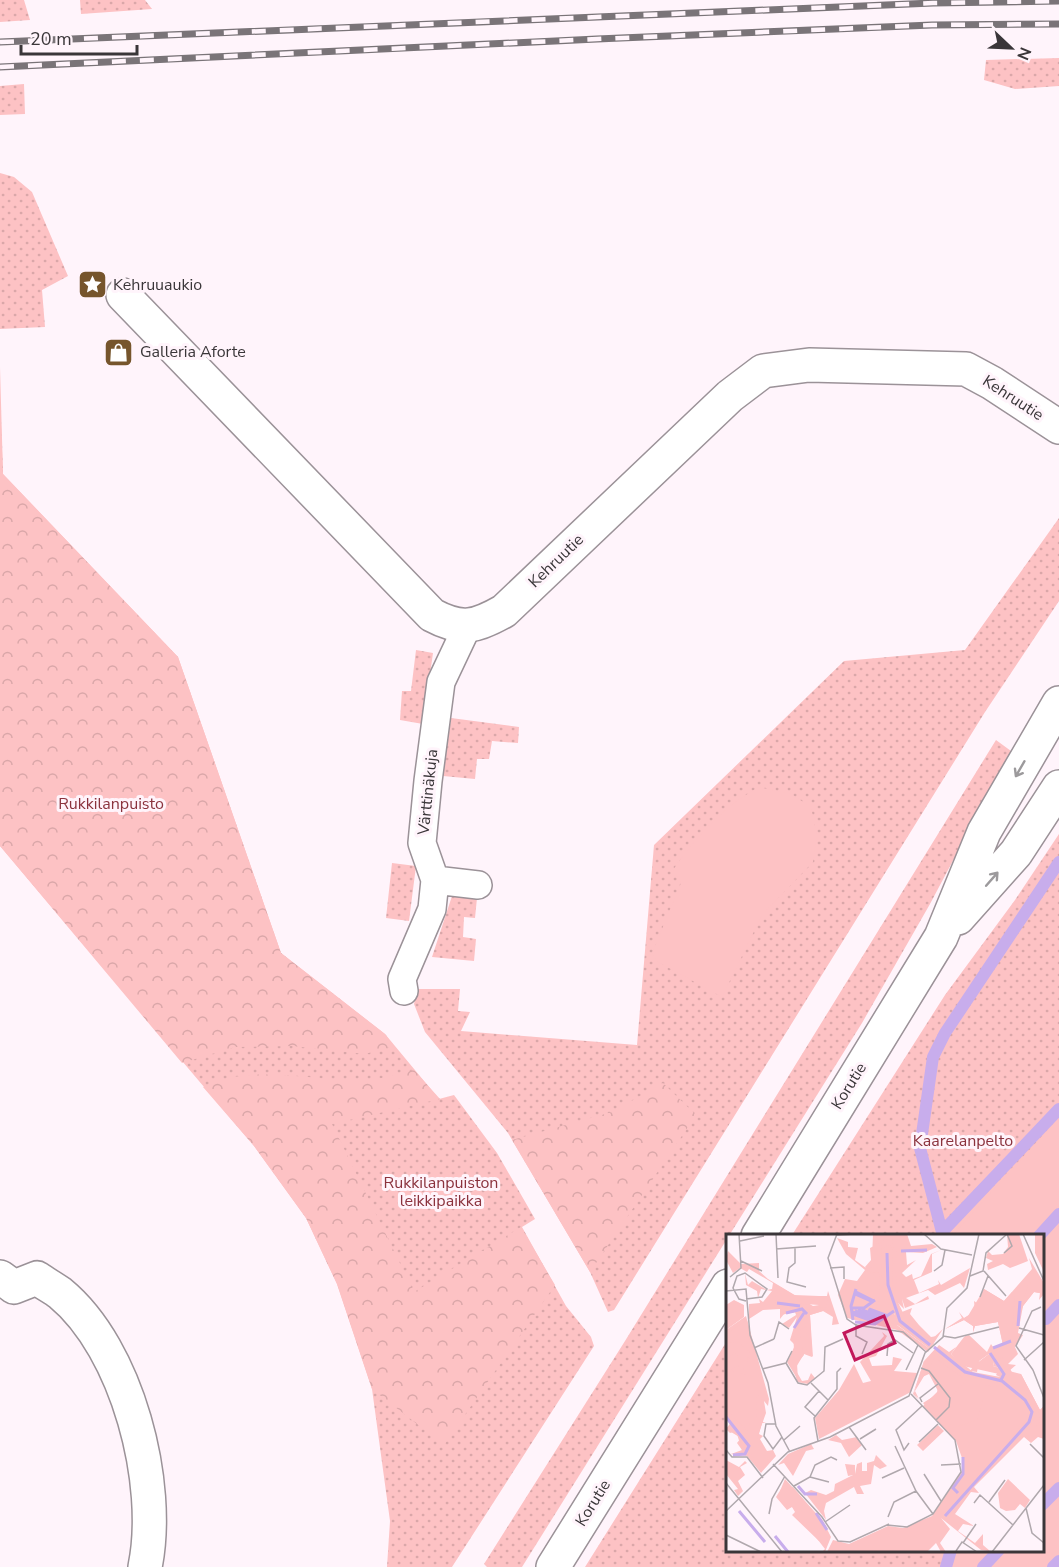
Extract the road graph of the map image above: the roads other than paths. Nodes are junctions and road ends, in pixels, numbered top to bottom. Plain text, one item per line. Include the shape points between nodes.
1 (123, 295) dead end
2 (1059, 428) edge
3 (467, 627) junction
4 (1059, 703) edge
5 (1059, 787) edge
6 (435, 880) junction
7 (478, 885) dead end
8 (941, 937) junction
9 (404, 991) dead end
10 (759, 1234) edge
11 (0, 1277) edge
12 (726, 1289) edge
13 (145, 1567) edge
14 (553, 1567) edge

1 - 3 street via 432,615
2 - 3 street, Kehruutie via 966,369 809,364 763,371 730,396 504,611
3 - 6 street, Värttinäkuja via 441,682 417,781 422,843
4 -> 8 street, Korutie via 984,832
8 -> 5 street, Korutie via 1016,853
6 - 7 street
6 - 9 street, Värttinäkuja via 432,909 402,979
8 - 10 street, Korutie
11 - 13 street via 14,1287 37,1278 53,1289 100,1342 128,1397 146,1468 150,1542
12 - 14 street, Korutie

